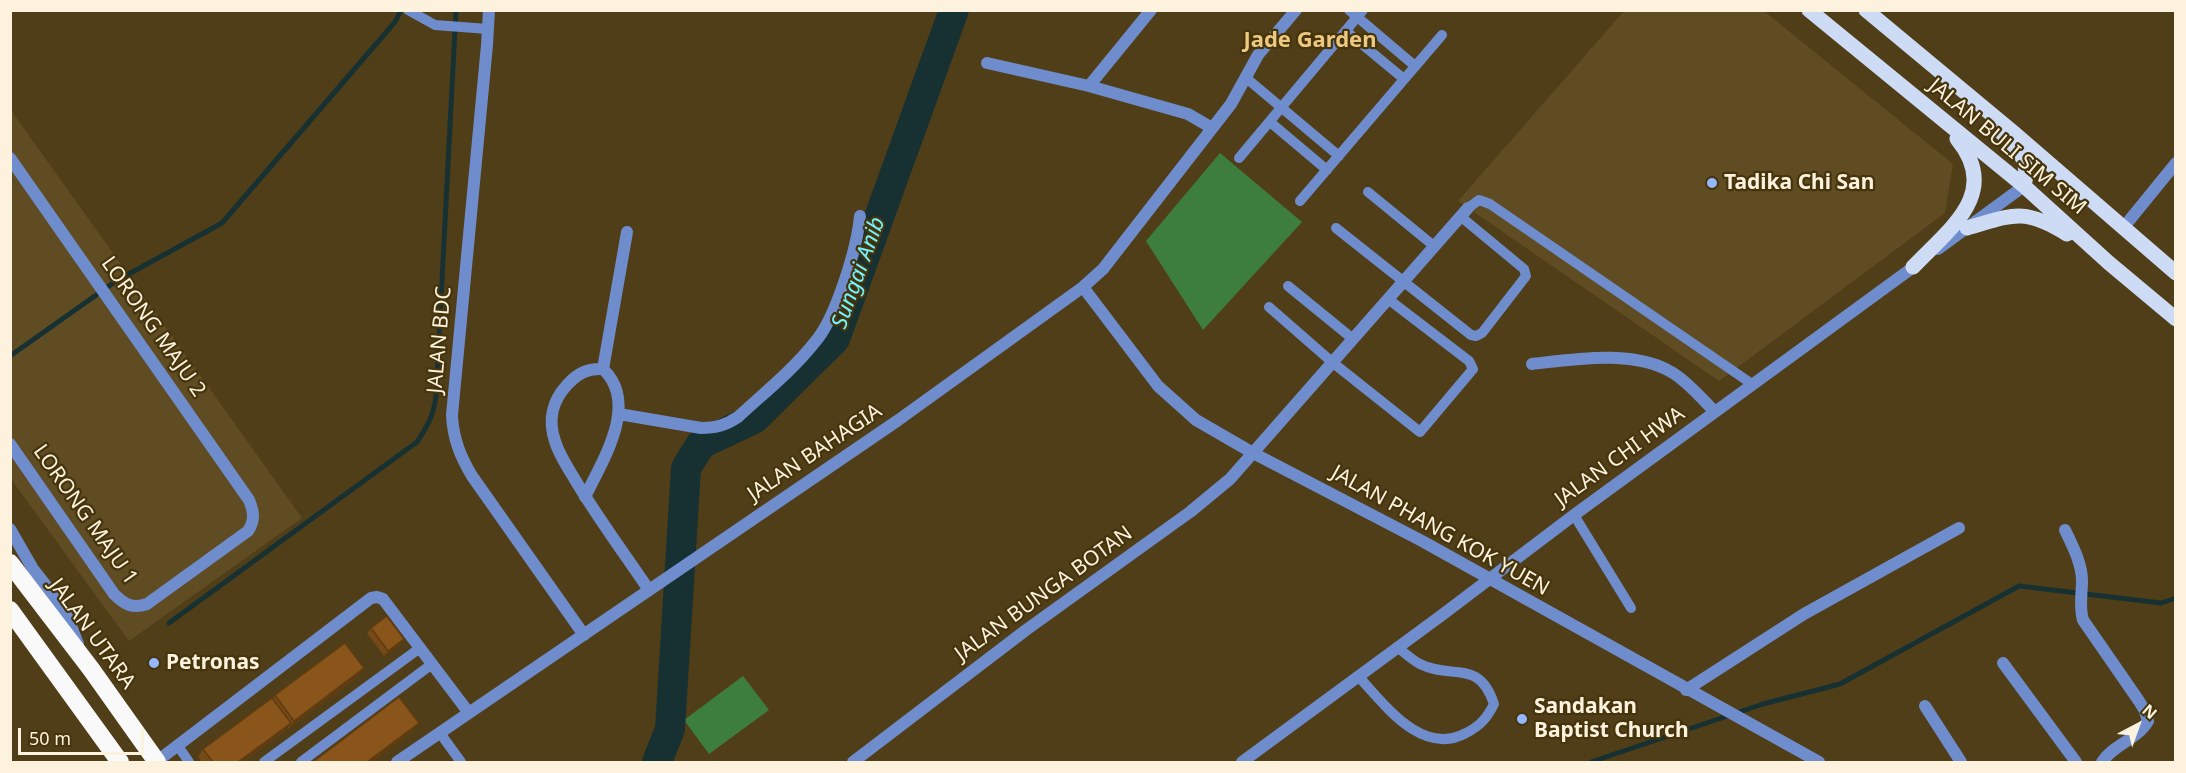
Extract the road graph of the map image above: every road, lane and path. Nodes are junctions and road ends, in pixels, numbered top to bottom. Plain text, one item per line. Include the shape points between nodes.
1 (489, 10) edge
2 (1151, 10) edge
3 (1296, 10) edge
4 (1809, 10) edge
5 (1866, 10) edge
6 (409, 11) edge
7 (1357, 13) edge
8 (488, 29) junction
9 (1346, 31) junction
10 (1442, 35) dead end
11 (987, 63) dead end
12 (1415, 66) junction
13 (1245, 77) junction
14 (1404, 79) junction
15 (1089, 86) junction
16 (1962, 90) junction
17 (1282, 108) junction
18 (1935, 112) junction
19 (1270, 122) junction
20 (1212, 128) junction
21 (1339, 156) junction
22 (10, 158) edge
23 (1239, 158) dead end
24 (2175, 163) edge
25 (1327, 170) junction
26 (2024, 186) junction
27 (1368, 192) dead end
28 (1300, 201) dead end
29 (1464, 212) junction
30 (860, 216) dead end
31 (1336, 228) dead end
32 (1967, 228) junction
33 (2123, 228) junction
34 (627, 232) dead end
35 (1434, 246) junction
36 (2150, 251) junction
37 (2109, 263) junction
38 (2175, 264) edge
39 (1913, 267) junction
40 (2175, 273) edge
41 (1404, 280) junction
42 (1083, 286) junction
43 (1288, 286) dead end
44 (1388, 299) junction
45 (1269, 308) dead end
46 (2175, 319) edge
47 (1353, 339) junction
48 (1332, 362) junction
49 (1532, 364) dead end
50 (603, 369) junction
51 (1752, 384) junction
52 (1714, 411) junction
53 (619, 414) junction
54 (10, 444) edge
55 (1253, 453) junction
56 (585, 497) junction
57 (1574, 515) junction
58 (1959, 528) dead end
59 (10, 529) edge
60 (2065, 530) dead end
61 (10, 563) edge
62 (1489, 580) junction
63 (649, 590) junction
64 (129, 606) joint
65 (1631, 608) dead end
66 (10, 610) edge
67 (584, 635) junction
68 (1397, 647) junction
69 (420, 648) junction
70 (85, 662) junction
71 (2003, 663) dead end
72 (432, 664) junction
73 (1358, 676) junction
74 (1686, 690) junction
75 (1925, 706) dead end
76 (469, 713) junction
77 (440, 733) junction
78 (178, 746) junction
79 (402, 761) edge
80 (120, 762) edge
81 (156, 762) edge
82 (189, 762) edge
83 (264, 762) edge
84 (301, 762) edge
85 (461, 762) edge
86 (853, 762) edge
87 (1242, 762) edge
88 (1819, 762) edge
89 (1961, 762) edge
90 (2076, 762) edge
91 (2102, 762) edge

1 - 8 street, JALAN BDC
2 - 15 street
3 - 13 street, JALAN BAHAGIA
4 - 18 main road, JALAN BULI SIM SIM
5 - 16 main road, JALAN BULI SIM SIM
6 - 8 lane via 435,25
7 - 9 lane
7 - 12 lane
8 - 67 street, JALAN BDC via 453,433 472,476
9 - 14 lane
9 - 17 lane
10 - 12 lane
11 - 15 street
12 - 14 lane
13 - 17 lane
13 - 20 street, JALAN BAHAGIA
14 - 21 lane
15 - 20 street via 1188,114
16 - 26 main road via 2023,158 2027,169
16 - 33 main road, JALAN BULI SIM SIM
17 - 19 lane
17 - 21 lane
18 - 26 main road, JALAN BULI SIM SIM
18 - 39 main road via 1967,150 1976,173 1974,189 1965,212
19 - 23 lane
19 - 25 lane
20 - 42 street, JALAN BAHAGIA via 1103,268
21 - 25 lane
22 - 64 street, LORONG MAJU 2 via 254,510 254,522 248,531 147,604
24 - 33 street
25 - 28 lane
26 - 32 street, JALAN CHI HWA
26 - 37 main road, JALAN BULI SIM SIM
27 - 35 lane
29 - 35 street, JALAN BUNGA BOTAN
29 - 41 lane via 1524,269 1526,276 1482,333 1471,335
29 - 51 lane via 1479,200 1490,204
30 - 53 street via 858,237 824,330 807,352 738,417 715,428 701,428
31 - 41 lane
32 - 37 main road via 2013,215 2033,217 2051,224
32 - 39 street, JALAN CHI HWA
33 - 36 main road, JALAN BULI SIM SIM
34 - 50 street
35 - 41 street, JALAN BUNGA BOTAN
36 - 38 street
36 - 40 main road, JALAN BULI SIM SIM
37 - 46 main road, JALAN BULI SIM SIM
39 - 51 street, JALAN CHI HWA
41 - 44 street, JALAN BUNGA BOTAN
42 - 55 street, JALAN PHANG KOK YUEN via 1168,397 1196,420
42 - 63 street, JALAN BAHAGIA via 897,421
43 - 47 lane
44 - 47 street, JALAN BUNGA BOTAN
44 - 48 lane via 1469,361 1473,369 1425,427 1420,432 1415,429
45 - 48 lane
47 - 48 street, JALAN BUNGA BOTAN
48 - 55 street, JALAN BUNGA BOTAN
49 - 52 street via 1576,359 1642,362 1674,374
50 - 53 street via 615,385
50 - 56 street via 582,372 573,379 555,401 552,413 555,441
51 - 52 street, JALAN CHI HWA
52 - 57 street, JALAN CHI HWA
53 - 56 street via 615,432
54 - 64 street, LORONG MAJU 1 via 114,594
55 - 62 street, JALAN PHANG KOK YUEN
55 - 86 street, JALAN BUNGA BOTAN via 1230,479 1190,512
56 - 63 street
57 - 62 street, JALAN CHI HWA
57 - 65 lane
58 - 74 street via 1804,614
59 - 70 street via 68,618
60 - 91 street via 2082,578 2083,620 2139,700 2148,721
61 - 70 highway, JALAN UTARA
62 - 68 street, JALAN CHI HWA
62 - 74 street, JALAN PHANG KOK YUEN
63 - 67 street, JALAN BAHAGIA
66 - 80 highway
67 - 76 street, JALAN BAHAGIA
68 - 73 street, JALAN CHI HWA
68 - 73 lane via 1421,665 1467,672 1489,688 1494,704 1486,719 1456,738 1429,739 1388,710
69 - 72 street
69 - 78 street via 383,599 371,598
69 - 83 lane
70 - 81 highway, JALAN UTARA
71 - 90 street
72 - 76 street
72 - 84 lane
73 - 87 street, JALAN CHI HWA
74 - 88 street, JALAN PHANG KOK YUEN
75 - 89 street
76 - 77 street, JALAN BAHAGIA
77 - 79 street, JALAN BAHAGIA
77 - 85 lane
78 - 81 street
78 - 82 lane

